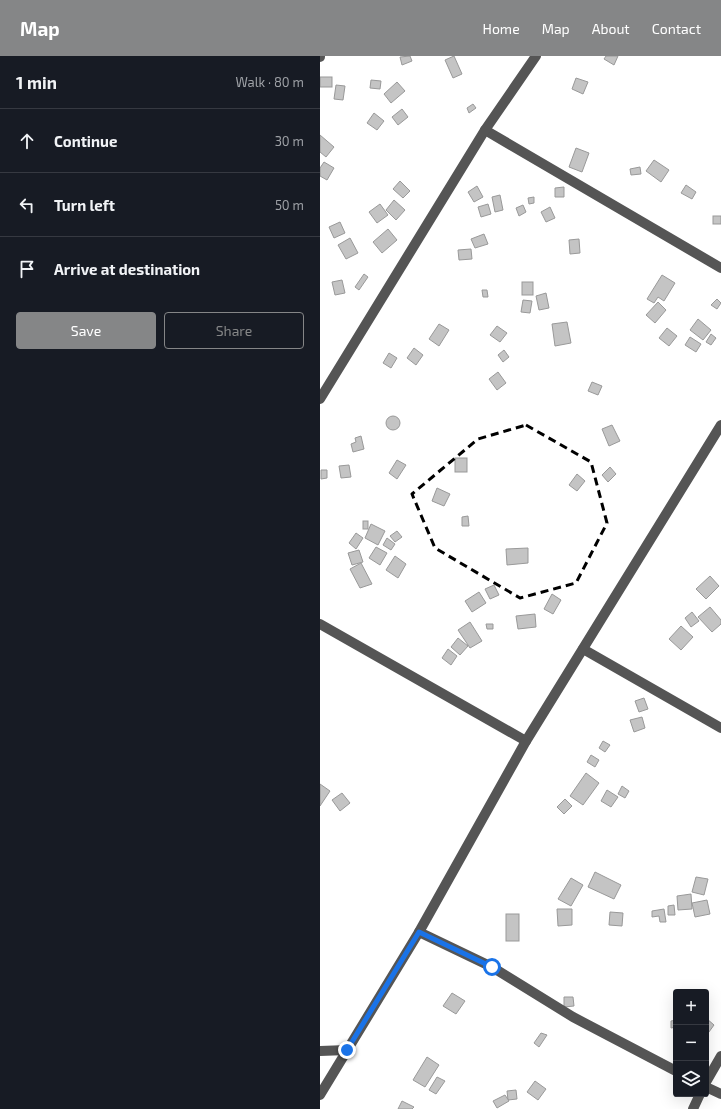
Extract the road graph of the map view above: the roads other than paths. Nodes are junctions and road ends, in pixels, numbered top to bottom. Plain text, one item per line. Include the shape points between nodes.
1 (536, 56) edge
2 (485, 130) junction
3 (721, 268) edge
4 (320, 398) edge
5 (721, 425) edge
6 (320, 624) edge
7 (583, 649) junction
8 (721, 728) edge
9 (526, 741) junction
10 (419, 932) junction
11 (347, 1050) junction
12 (320, 1051) edge
13 (721, 1056) edge
14 (673, 1069) edge
15 (709, 1077) edge
16 (709, 1088) edge
17 (721, 1094) edge
18 (320, 1095) edge
19 (699, 1097) edge
20 (693, 1109) edge

1 - 2 street
2 - 3 street
2 - 4 street
5 - 7 street
6 - 9 street
7 - 8 street
7 - 9 street
9 - 10 street
10 - 11 street
10 - 14 street via 492,967 573,1016
11 - 12 street
11 - 18 street
13 - 15 street
16 - 17 street
19 - 20 street

